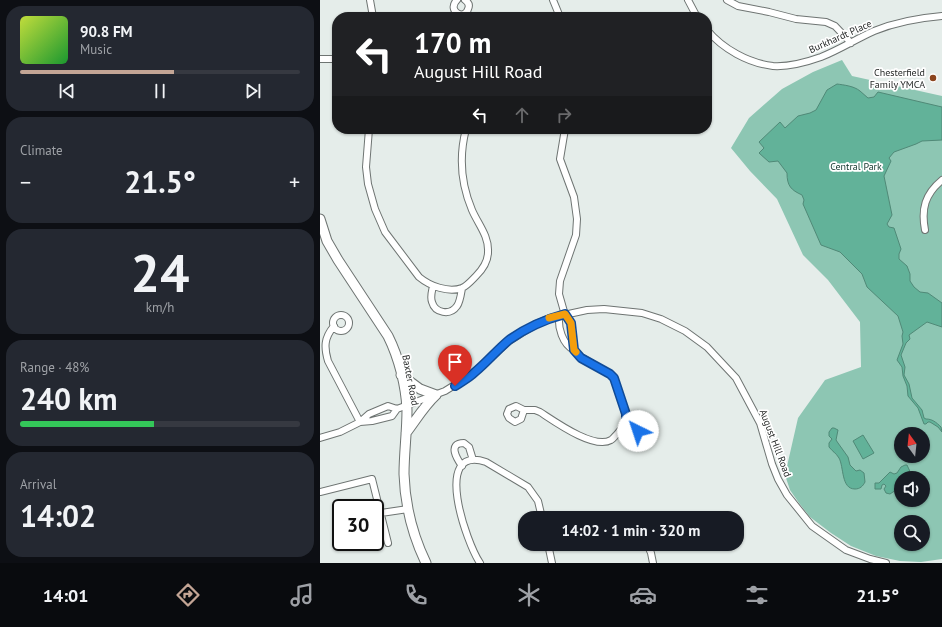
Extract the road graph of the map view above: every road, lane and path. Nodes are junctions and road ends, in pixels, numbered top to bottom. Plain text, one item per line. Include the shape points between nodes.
1 (370, 0) edge
2 (457, 0) edge
3 (465, 0) edge
4 (552, 0) edge
5 (688, 0) edge
6 (727, 0) edge
7 (372, 12) edge
8 (456, 12) edge
9 (466, 12) edge
10 (558, 12) edge
11 (694, 12) edge
12 (942, 16) edge
13 (712, 36) edge
14 (851, 43) junction
15 (320, 59) edge
16 (332, 59) edge
17 (369, 134) edge
18 (465, 134) edge
19 (564, 134) edge
20 (942, 180) edge
21 (321, 229) edge
22 (925, 230) dead end
23 (433, 286) junction
24 (462, 288) junction
25 (562, 315) junction
26 (334, 326) dead end
27 (574, 350) junction
28 (401, 375) junction
29 (436, 395) junction
30 (406, 406) junction
31 (397, 409) junction
32 (524, 410) dead end
33 (626, 420) junction
34 (360, 422) junction
35 (620, 432) junction
36 (406, 433) junction
37 (320, 438) edge
38 (473, 460) junction
39 (462, 466) junction
40 (320, 492) edge
41 (377, 499) edge
42 (408, 509) junction
43 (540, 511) edge
44 (384, 513) edge
45 (384, 526) edge
46 (388, 543) dead end
47 (549, 551) edge
48 (650, 551) edge
49 (426, 563) edge
50 (480, 563) edge
51 (552, 563) edge
52 (653, 563) edge
53 (886, 563) edge

1 - 7 street
2 - 8 street via 454,4
3 - 9 street via 469,8
4 - 10 street
5 - 11 street
6 - 14 street via 738,6 796,19 826,22 835,26
12 - 14 street, Burkhardt Place via 920,17 895,24
13 - 14 street, Burkhardt Place via 735,53 774,66 798,64 822,57
15 - 16 street
17 - 23 street via 366,168 375,209 385,232 419,277
18 - 24 street via 462,178 472,211 484,233 488,251 487,262 482,270
19 - 25 street via 560,159 574,197 577,219 576,235 560,282
20 - 22 street via 928,196 924,206
21 - 28 main road, Baxter Road via 338,260 388,336
23 - 24 street via 446,289
23 - 24 street via 432,303 435,308 445,312 457,306
25 - 27 street via 571,323
25 - 27 street via 560,331 567,344
25 - 29 street, August Hill Road via 536,324 518,334 474,373
25 - 53 street, August Hill Road via 604,309 642,313 679,328 707,347 736,378 746,395 760,423 778,479 797,509 812,526 846,550
26 - 34 street via 325,342 325,351
27 - 33 street via 581,358 614,378
28 - 29 main road via 420,389
28 - 30 main road, Baxter Road
29 - 30 street, August Hill Road
29 - 36 main road
30 - 31 street, August Hill Road
30 - 36 main road, Baxter Road
31 - 34 street via 392,416
31 - 34 street via 388,406 369,414
32 - 35 street via 540,412 596,442 610,441
33 - 35 street
33 - 35 street via 636,427 637,435 634,439 629,439
34 - 37 street
36 - 42 main road, Baxter Road via 404,474
38 - 39 street
38 - 39 street via 468,447 464,443 458,444 454,451
38 - 43 street via 486,462 528,488 538,501
39 - 50 street via 456,477 457,493 466,533
40 - 41 street via 372,479
42 - 44 street
42 - 49 main road, Baxter Road via 416,540
45 - 46 street
47 - 51 street
48 - 52 street

